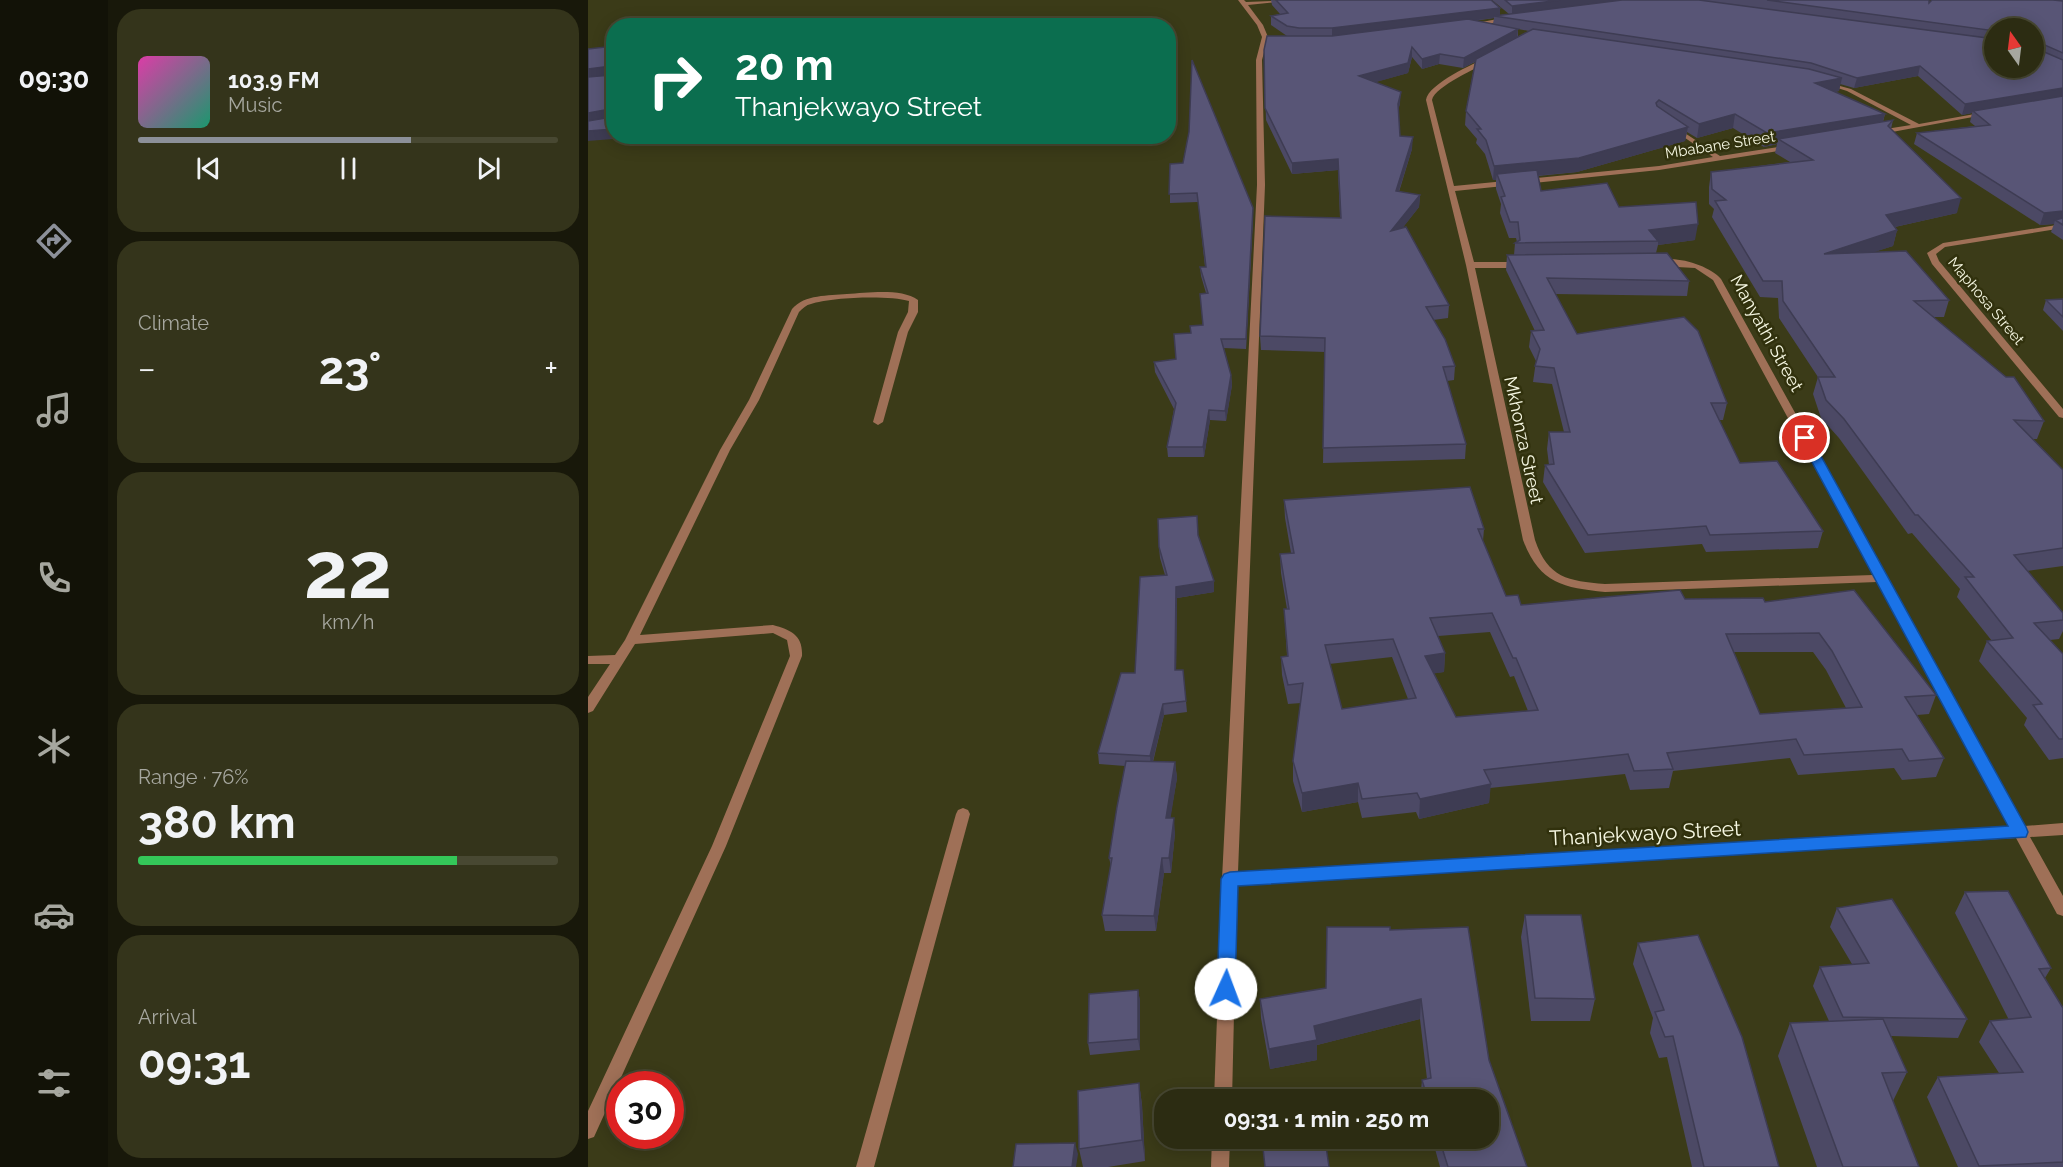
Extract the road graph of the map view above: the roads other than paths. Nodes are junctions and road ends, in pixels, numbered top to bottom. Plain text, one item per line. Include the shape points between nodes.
1 (1292, 0) edge
2 (1243, 2) edge
3 (1501, 13) edge
4 (1520, 18) edge
5 (1509, 19) junction
6 (1467, 25) junction
7 (1456, 27) edge
8 (1488, 29) edge
9 (1500, 54) edge
10 (1816, 80) edge
11 (1996, 113) edge
12 (1667, 123) edge
13 (1918, 126) junction
14 (1871, 134) edge
15 (1802, 146) edge
16 (1720, 159) junction
17 (1450, 189) junction
18 (2063, 226) edge
19 (1646, 263) edge
20 (1540, 264) edge
21 (1470, 265) junction
22 (2063, 415) edge
23 (878, 422) dead end
24 (1882, 578) junction
25 (631, 640) junction
26 (619, 659) junction
27 (588, 660) edge
28 (588, 708) edge
29 (963, 814) dead end
30 (2063, 829) edge
31 (2020, 832) junction
32 (1230, 879) junction
33 (2063, 910) edge
34 (1223, 1089) edge
35 (588, 1131) edge
36 (1221, 1149) edge
37 (865, 1167) edge
38 (1221, 1167) edge

1 - 2 street
2 - 32 street via 1270,38 1259,60 1261,185
3 - 5 street
4 - 5 street
5 - 6 street
6 - 7 street
6 - 8 street
9 - 17 street, Mkhonza Street via 1439,86 1429,96
10 - 13 street via 1849,90
11 - 13 street
12 - 16 street
13 - 14 street
15 - 16 street, Mbabane Street
16 - 17 street, Mbabane Street via 1582,178
17 - 21 street, Mkhonza Street
18 - 22 street, Maphosa Street via 1943,245 1931,253
19 - 24 street, Manyathi Street via 1690,264 1717,279
20 - 21 street
21 - 24 street, Mkhonza Street via 1529,540 1535,558 1548,574 1579,585 1615,588
23 - 25 street via 914,300 886,296 801,304
24 - 31 street, Manyathi Street
25 - 26 street
25 - 35 street via 773,629 788,633 797,646 719,846
26 - 27 street
26 - 28 street
29 - 37 street
30 - 31 street, Thanjekwayo Street
31 - 32 street, Thanjekwayo Street
31 - 33 street, Manyathi Street
32 - 34 street
36 - 38 street

